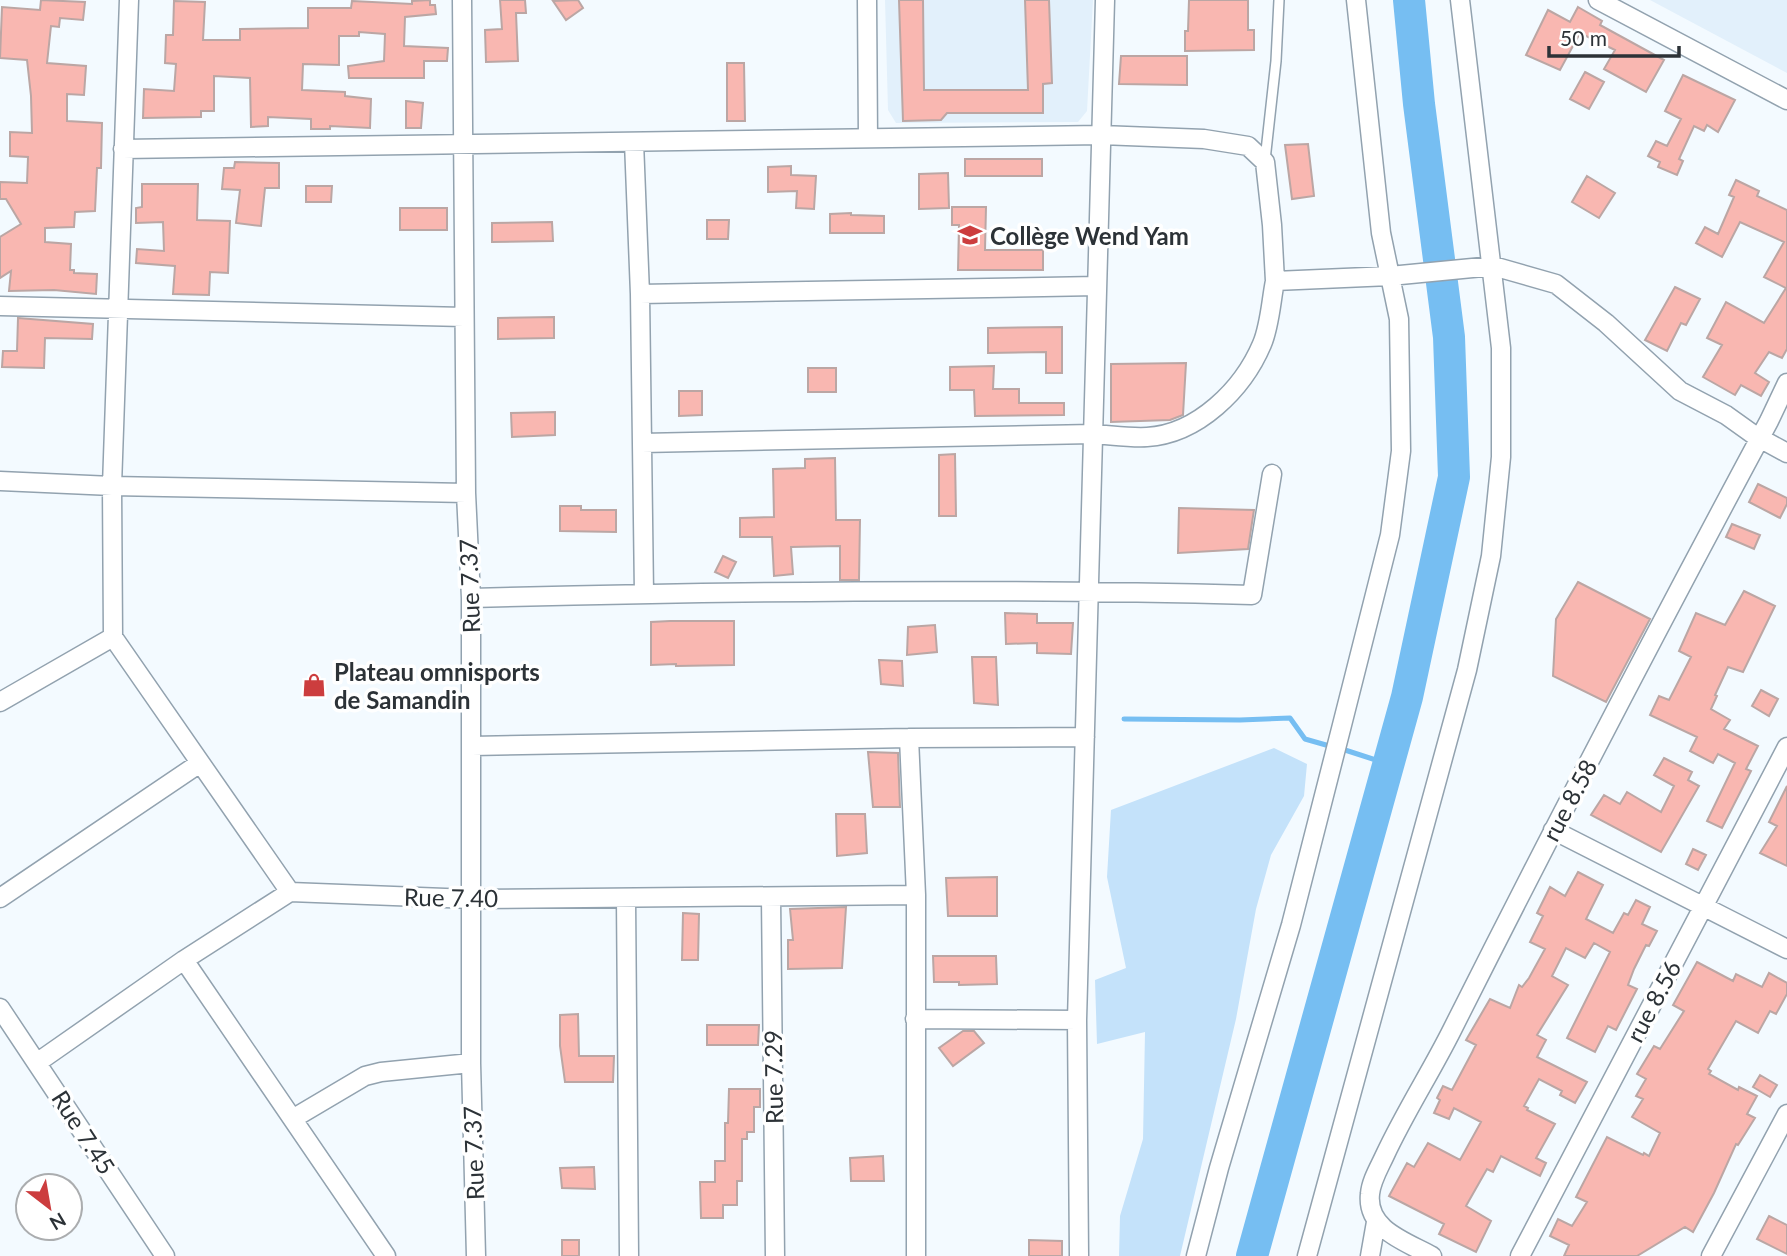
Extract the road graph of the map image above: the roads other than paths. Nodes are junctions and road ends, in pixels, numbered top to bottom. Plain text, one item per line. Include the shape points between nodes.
1 (128, 0) edge
2 (461, 0) edge
3 (867, 0) edge
4 (1105, 0) edge
5 (1279, 0) edge
6 (1356, 0) edge
7 (1460, 0) edge
8 (1598, 0) edge
9 (1621, 5) edge
10 (1787, 100) edge
11 (1101, 135) junction
12 (868, 138) junction
13 (634, 142) junction
14 (463, 144) junction
15 (123, 149) junction
16 (1265, 162) junction
17 (1493, 266) junction
18 (1390, 276) junction
19 (1275, 281) junction
20 (1097, 286) junction
21 (640, 294) junction
22 (0, 306) edge
23 (118, 311) junction
24 (464, 317) junction
25 (1787, 383) edge
26 (1093, 434) junction
27 (1760, 438) junction
28 (642, 443) junction
29 (1787, 453) edge
30 (1272, 474) dead end
31 (0, 481) edge
32 (112, 486) junction
33 (466, 493) junction
34 (1088, 591) junction
35 (643, 594) junction
36 (471, 598) junction
37 (113, 637) junction
38 (0, 702) edge
39 (1085, 737) junction
40 (909, 738) junction
41 (472, 746) junction
42 (1787, 747) edge
43 (200, 763) junction
44 (1553, 830) junction
45 (290, 892) junction
46 (916, 895) junction
47 (0, 898) edge
48 (771, 898) junction
49 (471, 899) junction
50 (626, 899) junction
51 (1703, 906) junction
52 (1787, 950) edge
53 (184, 960) junction
54 (0, 1009) edge
55 (915, 1019) junction
56 (1077, 1020) junction
57 (38, 1062) junction
58 (471, 1063) junction
59 (1787, 1114) edge
60 (294, 1118) junction
61 (1376, 1222) junction
62 (165, 1256) edge
63 (386, 1256) edge
64 (476, 1256) edge
65 (629, 1256) edge
66 (775, 1256) edge
67 (916, 1256) edge
68 (1079, 1256) edge
69 (1196, 1256) edge
70 (1307, 1256) edge
71 (1370, 1256) edge
72 (1432, 1256) edge
73 (1520, 1256) edge
74 (1711, 1256) edge

1 - 15 street
2 - 14 street, Rue 7.37
3 - 12 street
4 - 11 street
5 - 16 lane
6 - 18 street via 1381,233
7 - 17 street
8 - 9 street
9 - 10 street
11 - 12 street
11 - 16 street via 1248,146
11 - 20 street
12 - 13 street
13 - 14 street
13 - 21 street
14 - 15 street
14 - 24 street, Rue 7.37
15 - 23 street
16 - 19 street
17 - 18 street
17 - 27 street via 1556,284 1680,391
17 - 70 street via 1502,348 1500,457 1491,556 1467,670
18 - 19 street
18 - 69 street via 1399,319 1401,450 1390,535 1291,925
19 - 26 street via 1262,343 1237,388 1198,420 1175,432 1148,437
20 - 21 street
20 - 26 street
21 - 28 street
22 - 23 street
23 - 24 street
23 - 32 street
24 - 33 street, Rue 7.37
25 - 27 street, rue 8.58
26 - 28 street
26 - 34 street
27 - 29 street
27 - 44 street, rue 8.58
28 - 35 street
30 - 34 street via 1252,595
31 - 32 street
32 - 33 street
32 - 37 street
33 - 36 street, Rue 7.37
34 - 35 street
34 - 39 street
35 - 36 street
36 - 41 street, Rue 7.37
37 - 38 street
37 - 43 street
39 - 40 street
39 - 56 street
40 - 41 street
40 - 46 street
41 - 49 street, Rue 7.37
42 - 51 street, rue 8.56
43 - 45 street
43 - 47 street
44 - 51 street
44 - 61 street, rue 8.58 via 1374,1178 1370,1195
45 - 49 street, Rue 7.40
45 - 53 street
46 - 48 street, Rue 7.40
46 - 55 street
48 - 50 street, Rue 7.40
48 - 66 street, Rue 7.29
49 - 50 street, Rue 7.40
49 - 58 street, Rue 7.37
50 - 65 street
51 - 52 street
51 - 73 street, rue 8.56
53 - 57 street
53 - 60 street
54 - 57 street, Rue 7.45
55 - 56 street
55 - 67 street
56 - 68 street
57 - 62 street, Rue 7.45
58 - 60 street via 365,1076
58 - 64 street, Rue 7.37
59 - 74 street
60 - 63 street
61 - 71 street, rue 8.58
61 - 72 street

